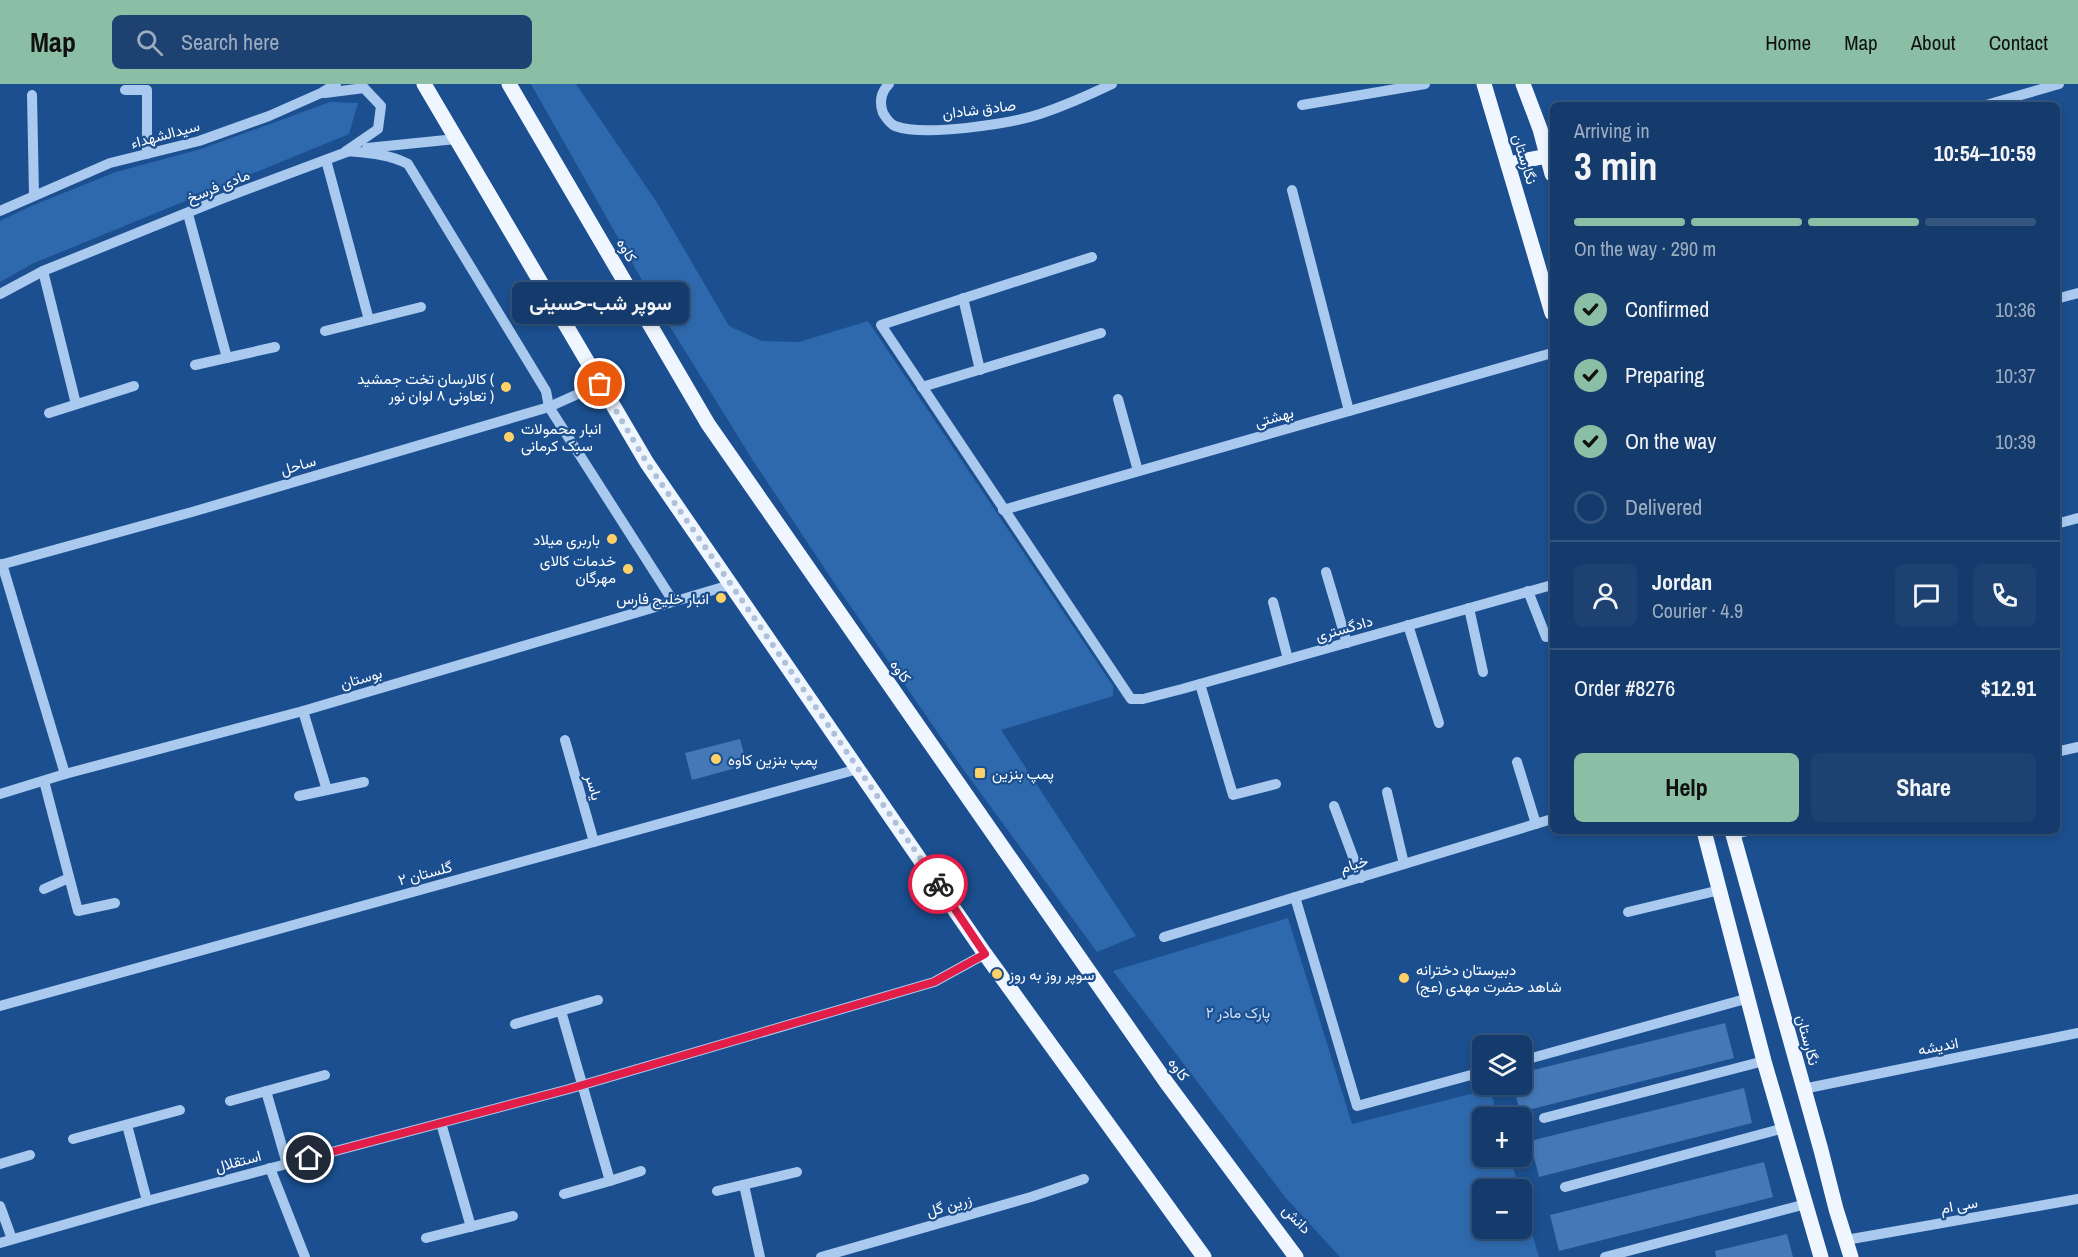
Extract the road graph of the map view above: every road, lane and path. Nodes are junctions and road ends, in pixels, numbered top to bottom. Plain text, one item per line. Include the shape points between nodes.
1 (336, 84) edge
2 (424, 84) edge
3 (509, 84) edge
4 (889, 84) edge
5 (1112, 84) edge
6 (1425, 84) edge
7 (1484, 84) edge
8 (1523, 84) edge
9 (2059, 84) edge
10 (125, 90) dead end
11 (321, 93) junction
12 (32, 95) dead end
13 (1996, 102) edge
14 (1302, 105) dead end
15 (456, 139) junction
16 (346, 151) junction
17 (147, 154) junction
18 (1547, 156) junction
19 (326, 160) junction
20 (1508, 164) junction
21 (1550, 167) edge
22 (1292, 190) dead end
23 (34, 195) junction
24 (0, 211) edge
25 (188, 214) junction
26 (1092, 257) dead end
27 (44, 271) junction
28 (2078, 293) edge
29 (0, 294) edge
30 (963, 298) junction
31 (2060, 298) edge
32 (1550, 307) edge
33 (421, 308) dead end
34 (369, 320) junction
35 (325, 331) dead end
36 (1101, 333) dead end
37 (275, 347) dead end
38 (1550, 354) edge
39 (227, 358) junction
40 (195, 365) dead end
41 (980, 369) junction
42 (600, 384) junction
43 (134, 386) dead end
44 (922, 387) junction
45 (1118, 399) dead end
46 (76, 404) junction
47 (549, 407) junction
48 (1349, 411) junction
49 (49, 413) dead end
50 (1138, 471) junction
51 (1003, 510) junction
52 (2078, 518) edge
53 (2060, 523) edge
54 (1, 564) edge
55 (1326, 572) dead end
56 (730, 585) junction
57 (1550, 586) edge
58 (1528, 591) junction
59 (673, 601) junction
60 (1273, 602) dead end
61 (1469, 608) junction
62 (1408, 625) junction
63 (1546, 638) dead end
64 (1347, 643) junction
65 (1288, 659) junction
66 (1483, 672) dead end
67 (1200, 684) junction
68 (303, 711) junction
69 (1439, 723) dead end
70 (565, 740) dead end
71 (2078, 747) edge
72 (2060, 751) edge
73 (1517, 762) dead end
74 (858, 769) junction
75 (65, 774) junction
76 (44, 781) junction
77 (364, 782) dead end
78 (1275, 784) dead end
79 (327, 790) junction
80 (1387, 792) dead end
81 (0, 794) edge
82 (299, 796) dead end
83 (1334, 806) dead end
84 (1550, 820) edge
85 (1536, 824) junction
86 (1705, 834) edge
87 (1737, 834) edge
88 (594, 842) junction
89 (1404, 864) junction
90 (69, 878) junction
91 (1361, 878) junction
92 (1749, 888) junction
93 (44, 889) dead end
94 (1720, 890) junction
95 (1295, 897) junction
96 (115, 903) dead end
97 (1628, 912) dead end
98 (1759, 925) junction
99 (1732, 934) junction
100 (1164, 937) dead end
101 (985, 954) junction
102 (1749, 998) junction
103 (598, 1000) dead end
104 (0, 1006) edge
105 (561, 1011) junction
106 (515, 1024) dead end
107 (2078, 1033) edge
108 (1532, 1058) edge
109 (1764, 1060) junction
110 (325, 1075) dead end
111 (1472, 1075) edge
112 (582, 1085) junction
113 (1803, 1089) junction
114 (266, 1091) junction
115 (230, 1101) dead end
116 (180, 1110) dead end
117 (1544, 1118) dead end
118 (441, 1123) junction
119 (127, 1125) junction
120 (1784, 1128) junction
121 (73, 1139) dead end
122 (30, 1155) dead end
123 (0, 1164) edge
124 (287, 1164) junction
125 (270, 1168) junction
126 (641, 1171) dead end
127 (796, 1172) dead end
128 (1084, 1179) dead end
129 (610, 1181) junction
130 (744, 1185) junction
131 (1565, 1187) dead end
132 (717, 1191) dead end
133 (564, 1194) dead end
134 (2078, 1199) edge
135 (147, 1201) junction
136 (1806, 1204) junction
137 (0, 1206) edge
138 (1259, 1207) junction
139 (513, 1216) dead end
140 (471, 1227) junction
141 (426, 1238) dead end
142 (12, 1239) junction
143 (1846, 1240) junction
144 (0, 1243) edge
145 (305, 1257) edge
146 (760, 1257) edge
147 (821, 1257) edge
148 (1204, 1257) edge
149 (1296, 1257) edge
150 (1310, 1257) edge
151 (1605, 1257) edge
152 (1821, 1257) edge
153 (1851, 1257) edge

1 - 11 street, سیدالشهداء
2 - 15 main road
3 - 138 main road, کاوه via 708,424 1159,1072
4 - 5 street, صادق شادان via 881,95 885,118 909,130 1002,124 1039,114
6 - 14 street
7 - 20 main road, نگارستان
8 - 18 main road, نگارستان
9 - 13 street
10 - 17 street via 147,90
11 - 16 street via 364,88 381,106 378,129
11 - 17 street, سیدالشهداء via 269,116
12 - 23 street
15 - 16 street, مادی فرسخ
15 - 42 main road
16 - 19 street, مادی فرسخ
16 - 47 street via 385,155 408,164 546,391
17 - 23 street, سیدالشهداء via 110,163
18 - 20 main road
18 - 21 main road, نگارستان
19 - 25 street, مادی فرسخ
19 - 34 street
20 - 32 main road, نگارستان
22 - 48 street
23 - 24 street, سیدالشهداء
25 - 27 street, مادی فرسخ
25 - 39 street
26 - 30 street
27 - 29 street, مادی فرسخ
27 - 46 street
28 - 31 street
30 - 41 street
30 - 44 street via 881,325
33 - 34 street
34 - 35 street
36 - 41 street
37 - 39 street
38 - 48 street, بهشتی
39 - 40 street
41 - 44 street
42 - 47 street, ساحل
42 - 56 main road via 647,463
43 - 46 street
44 - 51 street
45 - 50 street
46 - 49 street
47 - 54 street, ساحل
47 - 59 street
48 - 50 street, بهشتی
50 - 51 street, بهشتی
51 - 67 street, دادگستری via 1131,699
52 - 53 street
54 - 75 street
55 - 64 street
56 - 59 street, بوستان
56 - 74 main road
57 - 58 street, دادگستری
58 - 61 street, دادگستری
58 - 63 street
59 - 68 street, بوستان
60 - 65 street
61 - 62 street, دادگستری
61 - 66 street
62 - 64 street, دادگستری
62 - 69 street
64 - 65 street, دادگستری
65 - 67 street, دادگستری
67 - 78 street via 1233,795
68 - 75 street, بوستان
68 - 79 street
70 - 88 street, یاسر
71 - 72 street
73 - 85 street
74 - 88 street, گلستان ۲
74 - 101 main road
75 - 76 street, بوستان
76 - 81 street, بوستان
76 - 90 street
77 - 79 street
79 - 82 street
80 - 89 street
83 - 91 street
84 - 85 street, خیام
85 - 89 street, خیام
86 - 94 main road
87 - 92 main road, نگارستان
88 - 104 street, گلستان ۲
89 - 91 street, خیام
90 - 93 street
90 - 96 street via 78,910
91 - 95 street, خیام
92 - 94 main road via 1742,899 1732,899
92 - 98 main road, نگارستان
94 - 97 street
94 - 99 main road
95 - 100 street, خیام
95 - 111 street via 1357,1106
98 - 99 main road via 1741,924
98 - 113 main road, نگارستان
99 - 102 main road
101 - 112 street, استقلال via 934,982
101 - 148 main road
102 - 108 street
102 - 109 main road
103 - 105 street
105 - 106 street
105 - 112 street
107 - 113 street, اندیشه
109 - 117 street
109 - 120 main road
110 - 114 street
112 - 118 street, استقلال
112 - 129 street
113 - 143 main road, نگارستان
114 - 115 street
114 - 124 street
116 - 119 street
118 - 124 street, استقلال
118 - 140 street
119 - 121 street
119 - 135 street
120 - 131 street
120 - 136 main road
122 - 123 street
124 - 125 street, استقلال
125 - 135 street, استقلال
125 - 145 street
126 - 129 street
127 - 130 street
128 - 147 street, زرین گل
129 - 133 street
130 - 132 street
130 - 146 street
134 - 143 street, سی ام
135 - 142 street, استقلال
136 - 151 street
136 - 152 main road
137 - 142 street
138 - 149 main road, کاوه
138 - 150 main road, دانش
139 - 140 street
140 - 141 street
142 - 144 street, استقلال
143 - 153 main road, نگارستان

